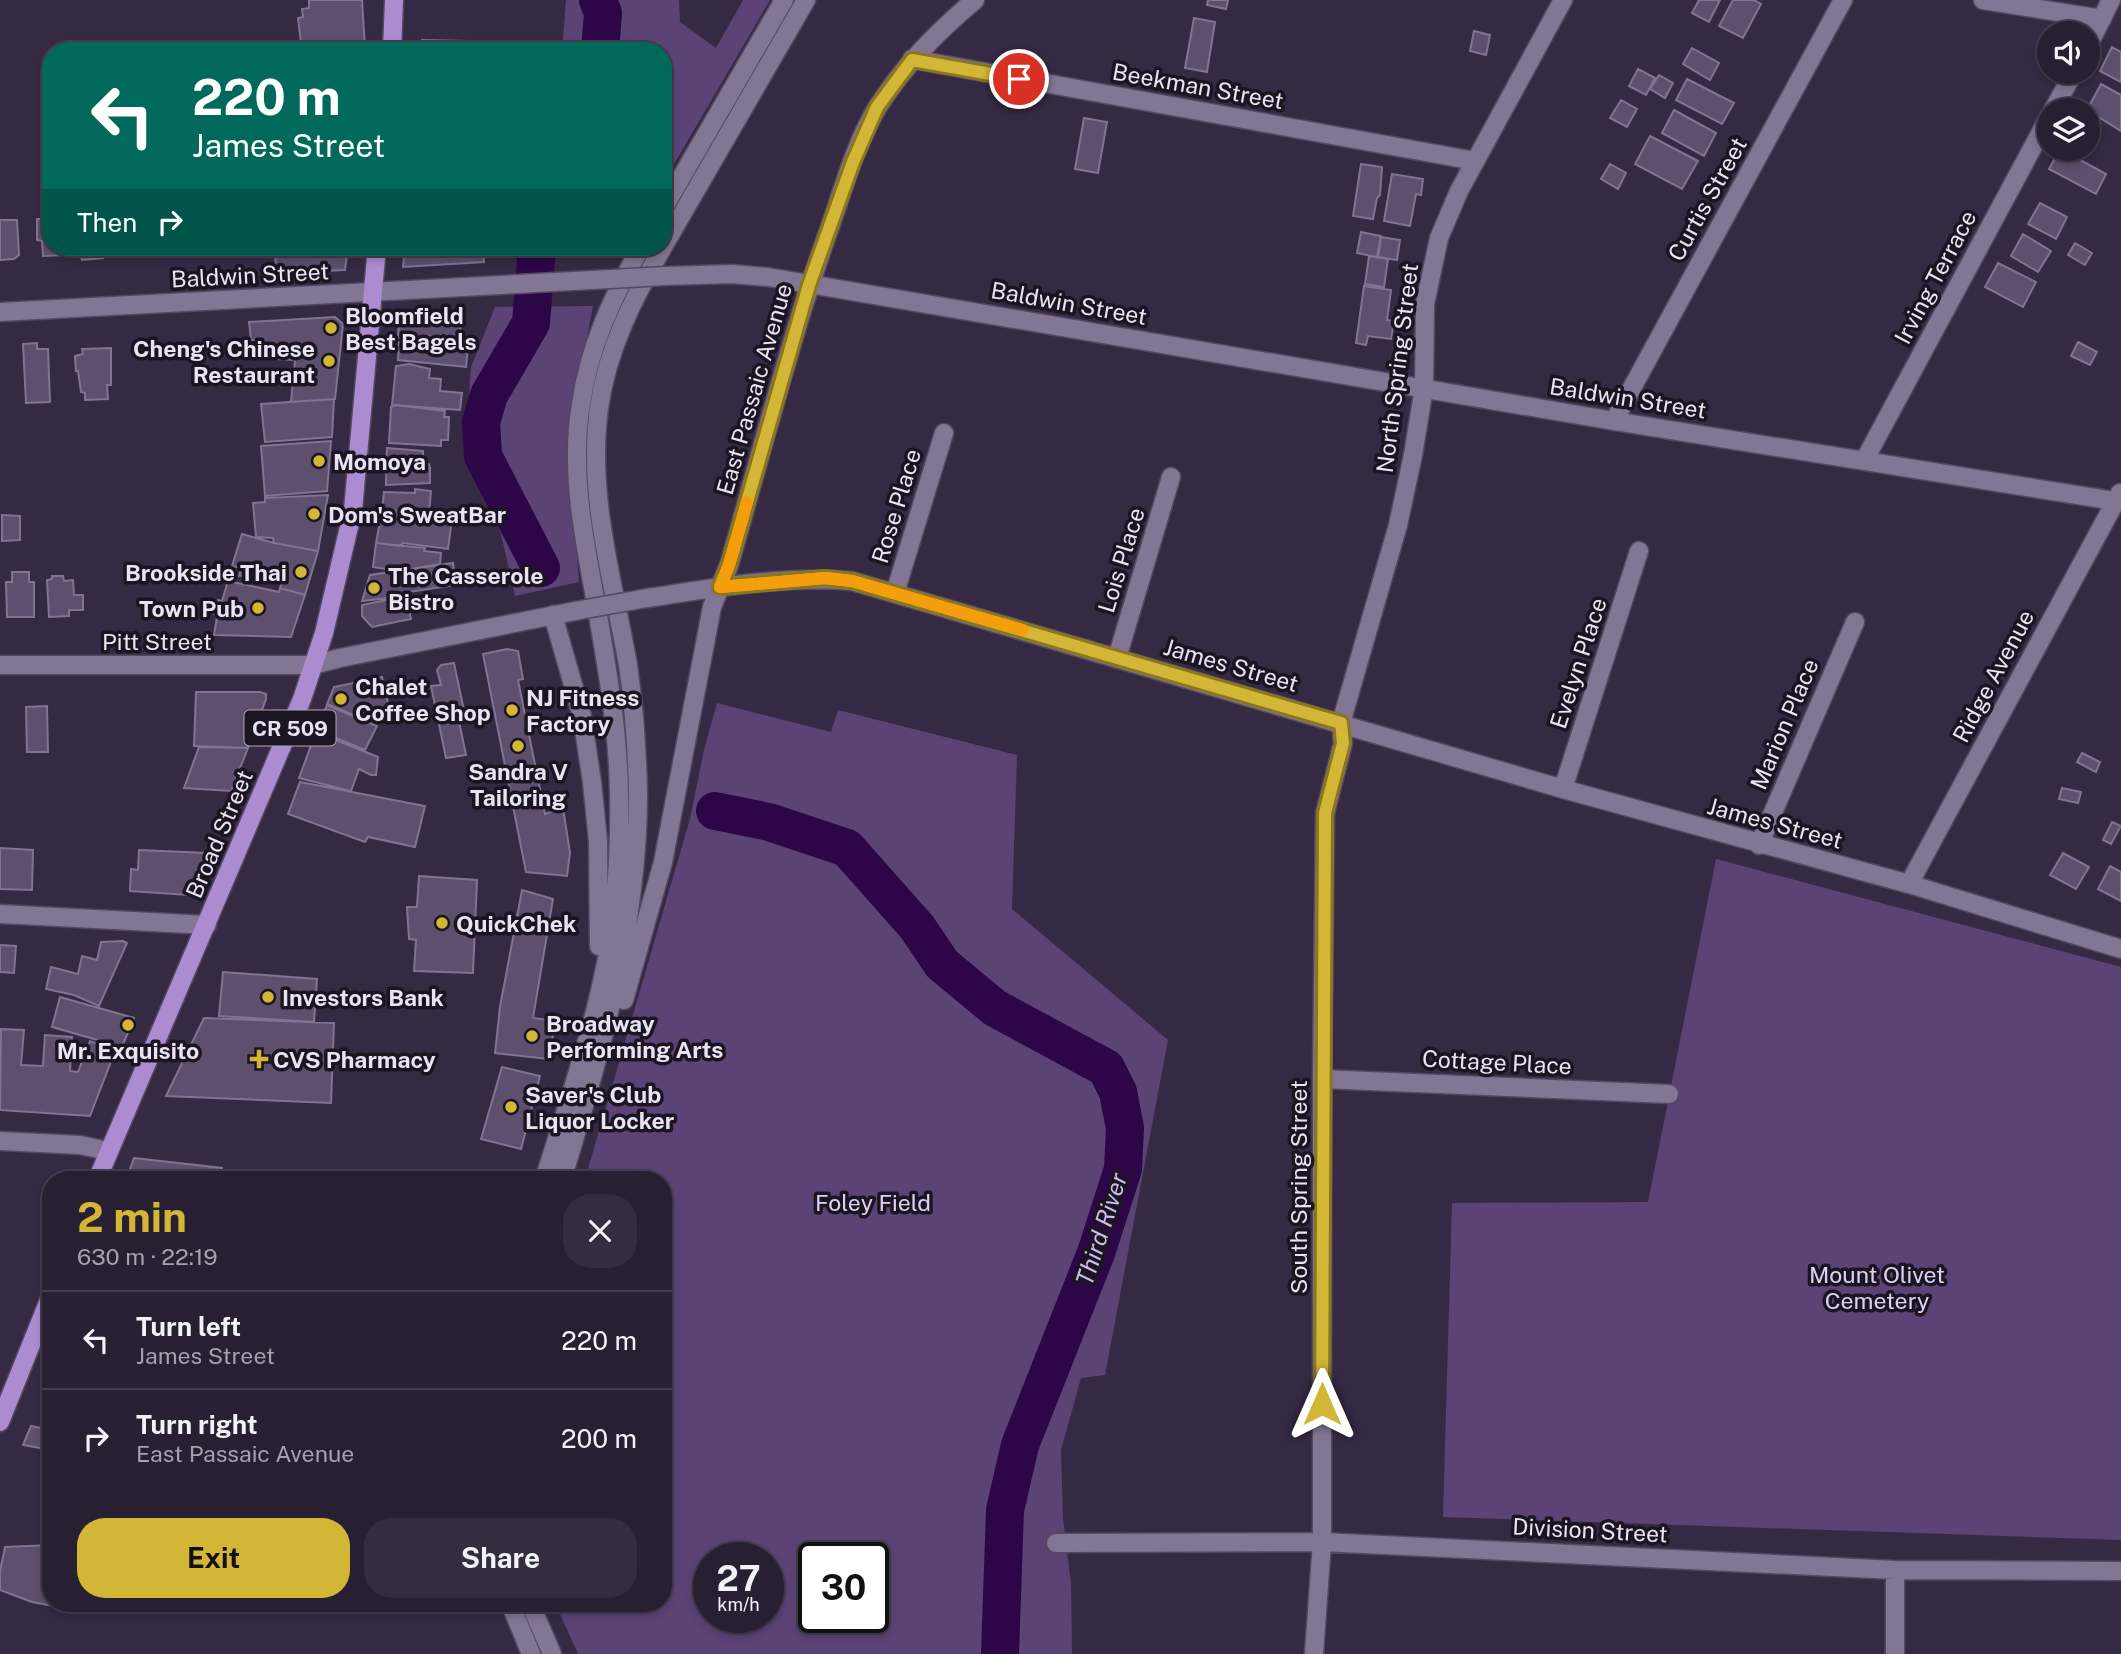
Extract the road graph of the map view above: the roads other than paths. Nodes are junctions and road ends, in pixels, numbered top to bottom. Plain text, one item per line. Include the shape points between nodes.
1 (394, 0) edge
2 (784, 0) edge
3 (806, 0) edge
4 (975, 0) edge
5 (1563, 0) edge
6 (1843, 0) edge
7 (1983, 0) edge
8 (2111, 0) edge
9 (2102, 19) junction
10 (2100, 23) edge
11 (392, 42) edge
12 (912, 60) junction
13 (2037, 139) edge
14 (1475, 161) junction
15 (672, 193) edge
16 (672, 231) edge
17 (376, 256) edge
18 (637, 256) edge
19 (658, 256) edge
20 (809, 285) junction
21 (373, 293) junction
22 (0, 312) edge
23 (1424, 388) junction
24 (1614, 421) junction
25 (944, 433) dead end
26 (1864, 461) junction
27 (1171, 477) dead end
28 (2119, 499) edge
29 (1639, 551) dead end
30 (720, 587) junction
31 (895, 593) junction
32 (553, 615) junction
33 (1855, 622) dead end
34 (1116, 658) junction
35 (0, 665) edge
36 (313, 665) junction
37 (1341, 723) junction
38 (1563, 789) junction
39 (1759, 845) junction
40 (1909, 884) junction
41 (0, 914) edge
42 (207, 925) junction
43 (2121, 949) edge
44 (582, 1057) junction
45 (1322, 1079) junction
46 (1669, 1094) dead end
47 (574, 1139) junction
48 (0, 1141) edge
49 (108, 1151) junction
50 (100, 1171) edge
51 (547, 1171) edge
52 (565, 1171) edge
53 (42, 1318) edge
54 (0, 1422) edge
55 (1322, 1542) junction
56 (1056, 1543) dead end
57 (1895, 1570) junction
58 (2121, 1571) edge
59 (514, 1612) edge
60 (534, 1612) edge
61 (531, 1654) edge
62 (552, 1654) edge
63 (1314, 1654) edge
64 (1895, 1654) edge

1 - 11 main road
2 - 15 street
3 - 16 street
4 - 12 street, East Passaic Avenue
5 - 14 street, North Spring Street
6 - 24 street, Curtis Street
7 - 9 street
8 - 9 street
9 - 10 street
12 - 14 street, Beekman Street
12 - 20 street, East Passaic Avenue via 877,107
13 - 26 street, Irving Terrace
14 - 23 street, North Spring Street via 1439,238 1425,304
17 - 21 main road, Broad Street / CR 509
18 - 44 street via 603,322 580,404 578,493 609,681 619,791 614,914
19 - 47 street via 625,319 599,407 597,491 635,726 636,856 617,982
20 - 21 street, Baldwin Street, bridge via 732,274
20 - 23 street, Baldwin Street
20 - 30 street, East Passaic Avenue
21 - 22 street, Baldwin Street
21 - 36 main road, Broad Street / CR 509 via 353,510
23 - 24 street, Baldwin Street
23 - 37 street, North Spring Street via 1398,525
24 - 26 street, Baldwin Street
25 - 31 street, Rose Place
26 - 28 street, Baldwin Street
27 - 34 street, Lois Place
28 - 40 street, Ridge Avenue
29 - 38 street, Evelyn Place
30 - 31 street, James Street via 825,578
30 - 32 street, James Street, bridge
30 - 47 street, East Passaic Avenue via 712,607 663,862 611,1045
31 - 34 street, James Street
32 - 36 street, James Street
32 - 44 street via 582,716 598,841 600,933
33 - 39 street, Marion Place
34 - 37 street, James Street
35 - 36 street, Pitt Street
36 - 42 main road, Broad Street / CR 509
37 - 38 street, James Street
37 - 45 street, South Spring Street via 1343,743 1325,813
38 - 39 street, James Street
39 - 40 street, James Street
40 - 43 street, James Street
41 - 42 street
42 - 49 main road, Broad Street / CR 509
44 - 51 street
45 - 46 street, Cottage Place
45 - 55 street, South Spring Street
47 - 52 street
48 - 49 street via 80,1144
49 - 50 main road, Broad Street / CR 509
53 - 54 main road
55 - 56 street, Division Street
55 - 57 street, Division Street
55 - 63 street, South Spring Street
57 - 58 street, Division Street
57 - 64 street
59 - 61 street
60 - 62 street

